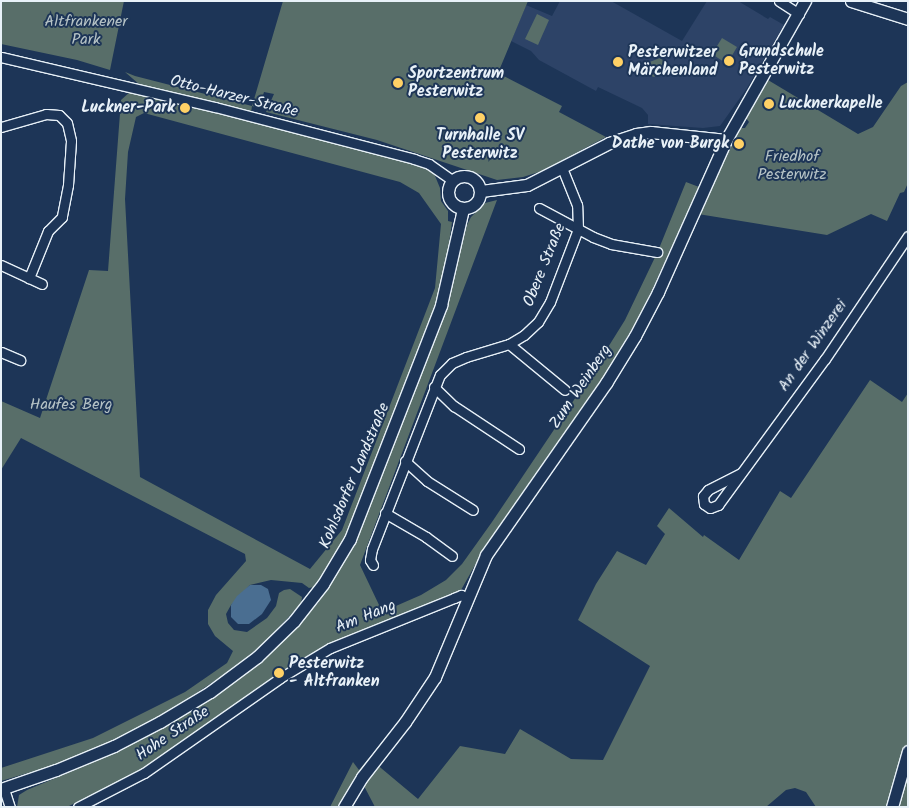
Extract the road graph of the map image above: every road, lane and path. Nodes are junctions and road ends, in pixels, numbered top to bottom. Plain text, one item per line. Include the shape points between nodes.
1 (779, 1) edge
2 (805, 1) edge
3 (851, 1) edge
4 (798, 14) junction
5 (908, 19) edge
6 (1, 57) edge
7 (1, 127) edge
8 (726, 140) junction
9 (562, 168) junction
10 (453, 181) junction
11 (481, 191) junction
12 (539, 208) dead end
13 (462, 209) junction
14 (578, 229) junction
15 (908, 236) edge
16 (657, 252) dead end
17 (1, 265) edge
18 (29, 278) junction
19 (42, 284) dead end
20 (509, 344) junction
21 (1, 352) edge
22 (20, 360) dead end
23 (434, 387) junction
24 (565, 390) dead end
25 (519, 449) dead end
26 (405, 461) junction
27 (741, 473) dead end
28 (472, 510) dead end
29 (384, 514) junction
30 (452, 556) dead end
31 (373, 565) dead end
32 (467, 598) junction
33 (280, 678) joint
34 (908, 751) edge
35 (3, 789) edge
36 (10, 807) edge
37 (78, 807) edge
38 (344, 807) edge
39 (892, 807) edge

1 - 4 street
2 - 4 street, Zum Weinberg
3 - 5 street
4 - 8 street, Zum Weinberg
6 - 10 street, Otto-Harzer-Straße via 215,107 414,159 439,170
7 - 18 street via 46,114 59,115 67,124 71,142 62,217 48,231
8 - 9 street via 652,132 636,134 610,143
8 - 32 street, Zum Weinberg via 635,336 486,555
9 - 11 street via 527,185
9 - 14 street, Obere Straße via 576,205
10 - 11 street via 467,176 477,181
10 - 13 street via 448,196
11 - 13 street via 476,204
12 - 14 street
13 - 35 street, Kohlsdorfer Landstraße via 438,313 350,538 324,584 294,621 256,657 210,692 114,746
14 - 16 street via 611,244
14 - 20 street, Obere Straße via 550,302 538,322
15 - 27 street, An der Winzerei via 825,359
17 - 18 street
18 - 19 street
20 - 23 street, Obere Straße via 452,363
20 - 24 street
21 - 22 street
23 - 25 street via 454,406
23 - 26 street, Obere Straße
26 - 28 street via 427,481
26 - 29 street, Obere Straße
29 - 30 street via 426,537
29 - 31 street, Obere Straße via 372,549 370,560
32 - 33 street, Am Hang via 454,598 364,633 330,648
32 - 38 street, Zum Weinberg via 435,677
33 - 37 street, Hohe Straße via 144,773
34 - 39 street
35 - 36 street

